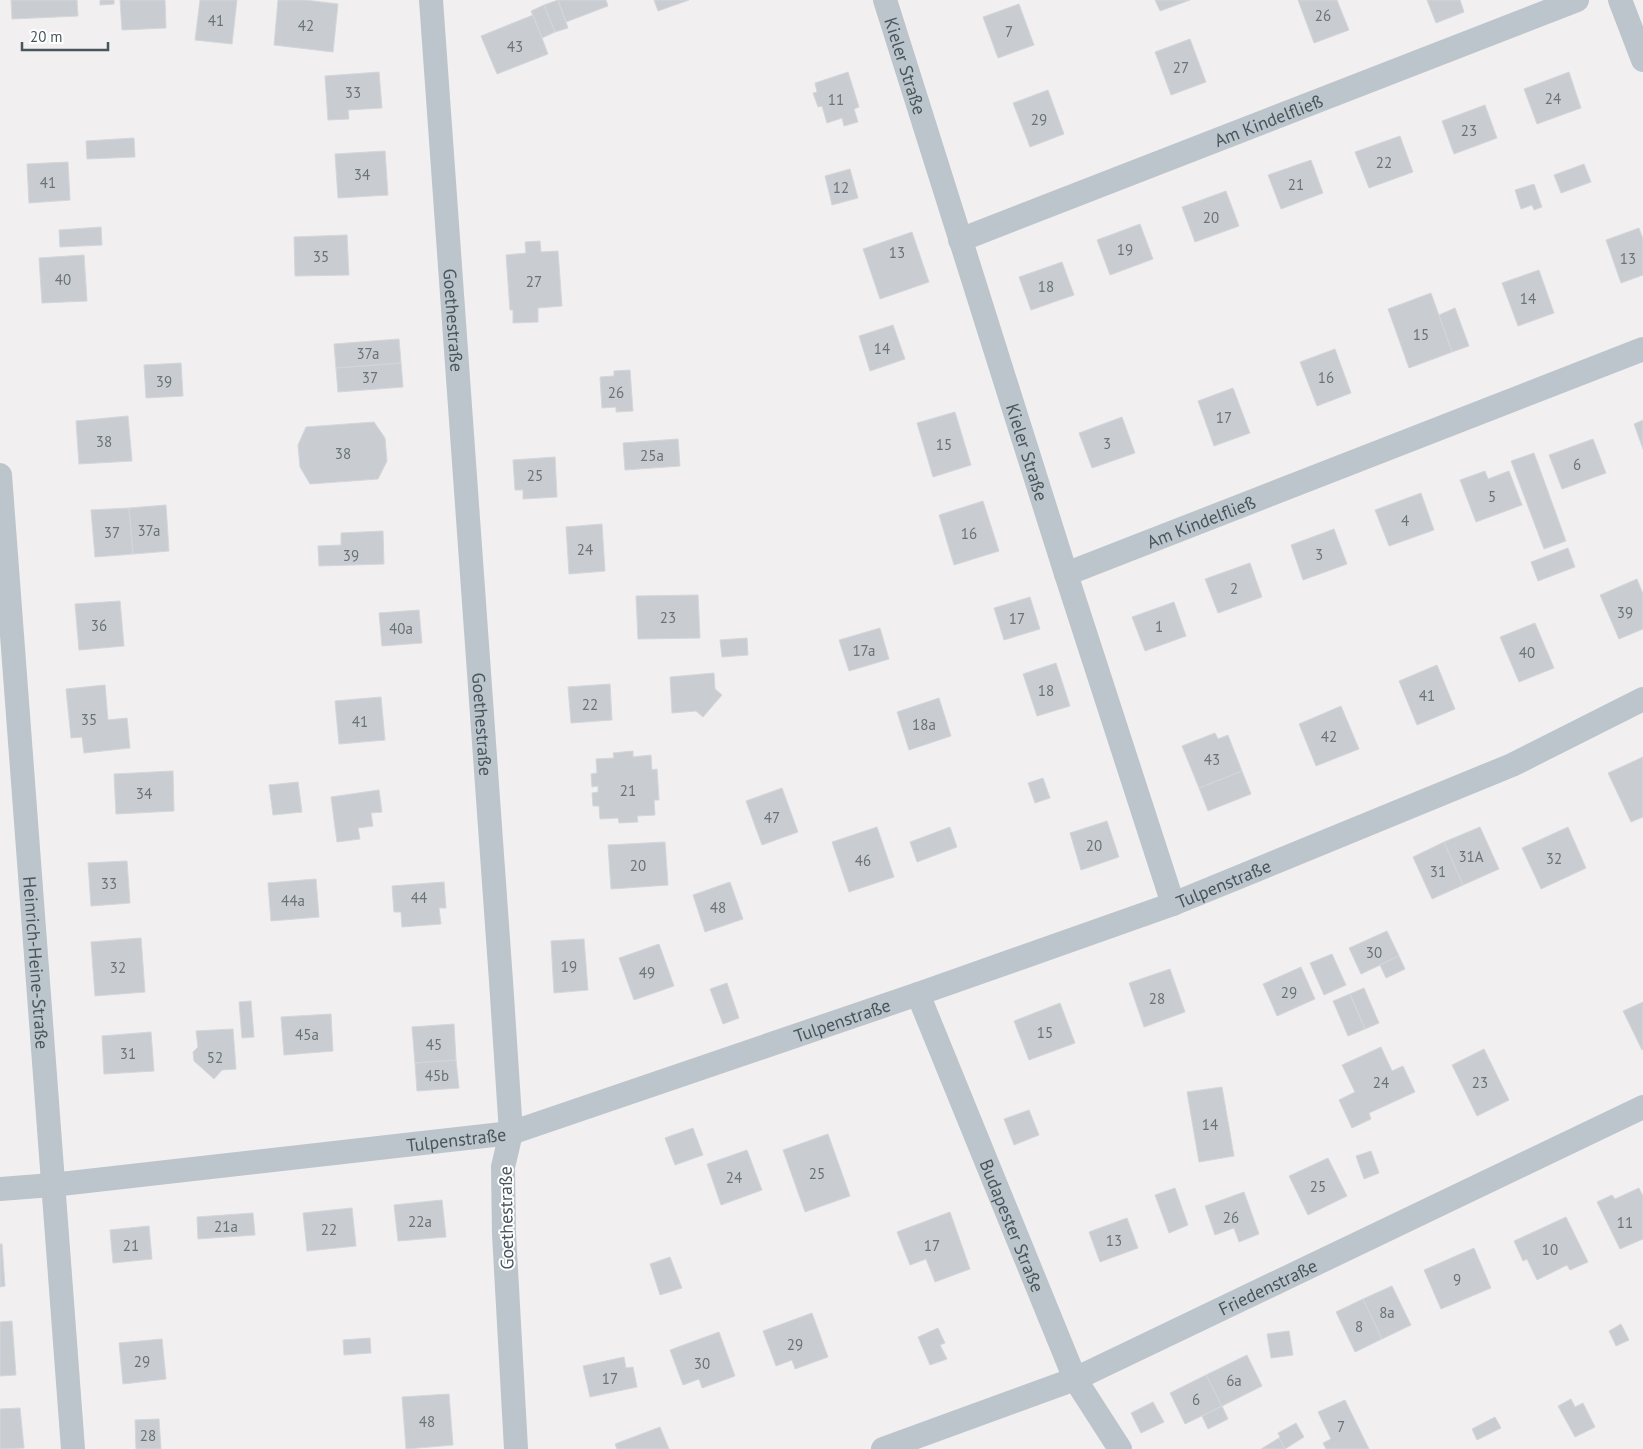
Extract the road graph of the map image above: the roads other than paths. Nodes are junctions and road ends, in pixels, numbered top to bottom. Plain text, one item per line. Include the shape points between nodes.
1 (431, 0) edge
2 (885, 0) edge
3 (1576, 0) edge
4 (1620, 0) edge
5 (1643, 60) edge
6 (960, 240) junction
7 (1643, 349) edge
8 (0, 475) edge
9 (2, 541) edge
10 (1066, 574) junction
11 (1643, 699) edge
12 (1173, 904) junction
13 (918, 994) junction
14 (1643, 1107) edge
15 (510, 1134) junction
16 (52, 1185) junction
17 (0, 1189) edge
18 (1074, 1378) junction
19 (73, 1449) edge
20 (516, 1449) edge
21 (883, 1449) edge
22 (1120, 1449) edge

1 - 15 street, Goethestraße
2 - 6 street, Kieler Straße
3 - 6 street, Am Kindelfließ
4 - 5 street
6 - 10 street, Kieler Straße
7 - 10 street, Am Kindelfließ
8 - 9 street, Heinrich-Heine-Straße
9 - 16 street, Heinrich-Heine-Straße
10 - 12 street, Kieler Straße
11 - 12 street, Tulpenstraße via 1512,765
12 - 13 street, Tulpenstraße
13 - 15 street, Tulpenstraße
13 - 18 street, Budapester Straße
14 - 18 street, Friedenstraße
15 - 16 street, Tulpenstraße
15 - 20 street, Goethestraße via 503,1167 504,1234
16 - 17 street, Tulpenstraße
16 - 19 street, Heinrich-Heine-Straße
18 - 21 street, Friedenstraße
18 - 22 street, Budapester Straße

